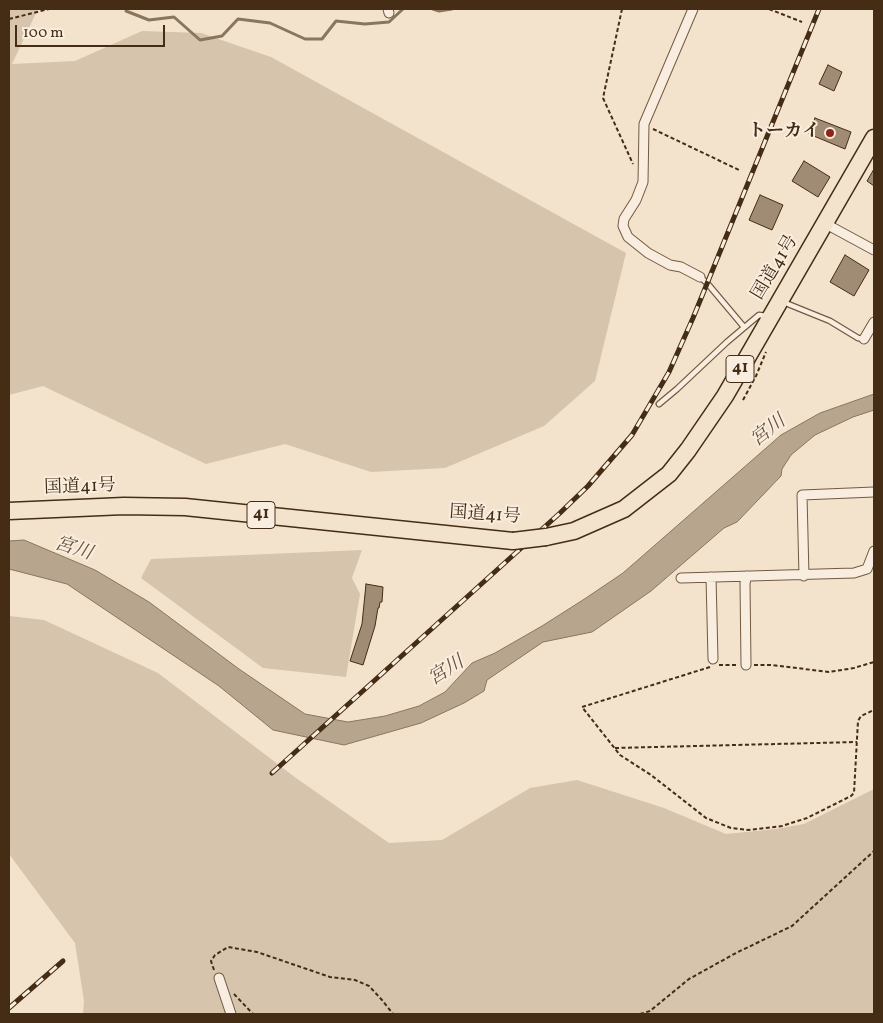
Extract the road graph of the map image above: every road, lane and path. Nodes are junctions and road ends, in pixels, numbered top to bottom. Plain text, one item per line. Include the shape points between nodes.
1 (50, 9) edge
2 (622, 9) edge
3 (693, 9) edge
4 (769, 9) edge
5 (9, 19) edge
6 (802, 22) dead end
7 (644, 124) junction
8 (874, 138) edge
9 (740, 170) dead end
10 (643, 182) junction
11 (826, 224) junction
12 (874, 250) edge
13 (700, 277) joint
14 (788, 304) dead end
15 (771, 316) junction
16 (874, 322) edge
17 (744, 327) junction
18 (864, 339) joint
19 (767, 350) dead end
20 (743, 400) dead end
21 (659, 404) dead end
22 (874, 492) edge
23 (9, 511) edge
24 (874, 551) edge
25 (747, 576) junction
26 (804, 576) junction
27 (711, 577) junction
28 (681, 578) dead end
29 (874, 662) edge
30 (714, 663) junction
31 (746, 665) junction
32 (874, 710) edge
33 (857, 742) junction
34 (615, 748) junction
35 (874, 850) edge
36 (219, 978) joint
37 (231, 1014) edge
38 (393, 1014) edge
39 (640, 1014) edge

1 - 5 path
2 - 10 path via 603,98
3 - 7 street
4 - 6 path
7 - 9 path
7 - 10 street
8 - 11 highway, 国道41号 / 41
10 - 13 street via 624,219 624,231 648,253
11 - 12 street
11 - 15 highway, 国道41号 / 41
13 - 17 lane
14 - 18 lane
15 - 17 lane via 759,315
15 - 23 highway, 国道41号 / 41, bridge via 708,424 669,474 624,509 574,531 513,541 185,507
16 - 18 street
17 - 21 lane
19 - 20 path
22 - 26 street via 802,495
24 - 26 street via 870,565 854,574
25 - 26 street
25 - 27 street
25 - 31 street
27 - 28 street
27 - 30 street
29 - 31 path via 829,672
30 - 31 path
30 - 34 path via 582,707
32 - 33 path via 859,719
33 - 34 path
33 - 34 path via 854,793 851,796 807,818 782,826 748,830 731,828 706,818
35 - 39 path via 792,926 689,979 650,1011
36 - 37 street
36 - 38 path via 211,961 215,955 228,947 257,952 330,977 369,986

